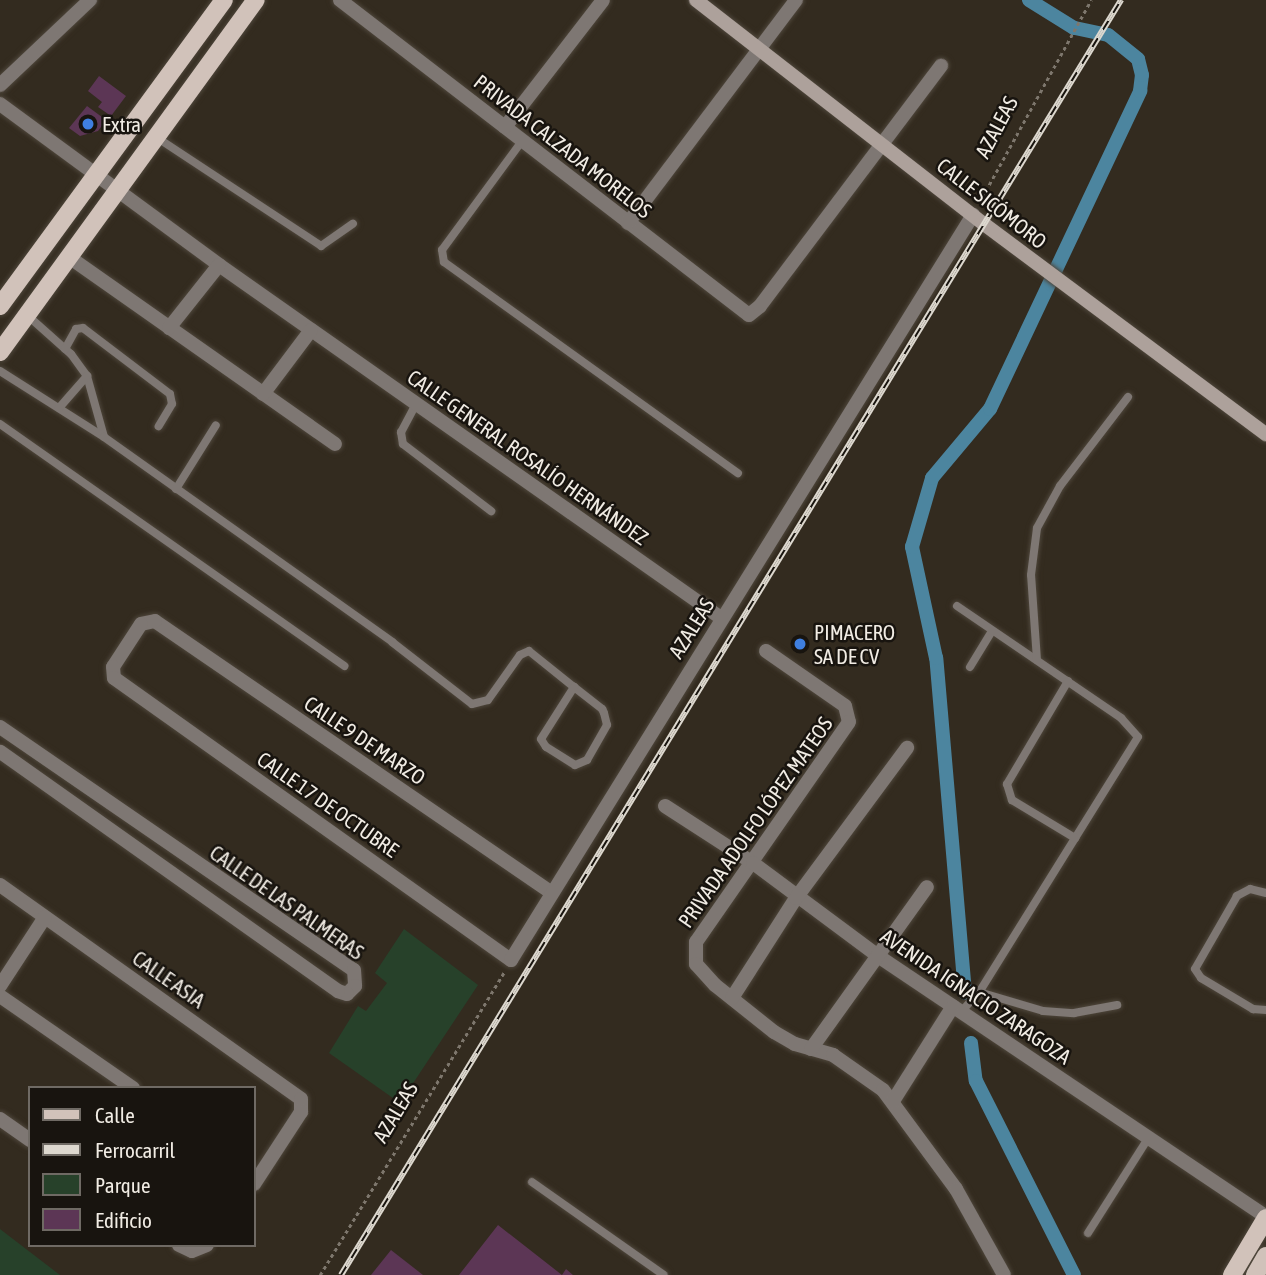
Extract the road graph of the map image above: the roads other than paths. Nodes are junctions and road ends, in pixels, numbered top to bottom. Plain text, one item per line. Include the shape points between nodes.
1 (90, 0) edge
2 (224, 0) edge
3 (256, 0) edge
4 (340, 0) edge
5 (603, 0) edge
6 (696, 0) edge
7 (796, 0) edge
8 (760, 48) junction
9 (941, 66) dead end
10 (0, 85) edge
11 (0, 104) edge
12 (505, 127) junction
13 (156, 137) junction
14 (522, 141) junction
15 (883, 142) junction
16 (97, 176) junction
17 (116, 191) junction
18 (973, 215) junction
19 (628, 223) junction
20 (353, 224) dead end
21 (69, 257) junction
22 (219, 265) junction
23 (0, 306) edge
24 (27, 315) junction
25 (169, 328) junction
26 (311, 330) junction
27 (65, 349) junction
28 (0, 352) edge
29 (0, 371) edge
30 (87, 376) junction
31 (263, 394) junction
32 (1128, 397) dead end
33 (416, 404) junction
34 (59, 408) junction
35 (0, 424) edge
36 (216, 425) dead end
37 (159, 426) dead end
38 (1266, 434) edge
39 (104, 437) junction
40 (335, 444) dead end
41 (738, 473) dead end
42 (176, 489) junction
43 (491, 511) dead end
44 (957, 606) dead end
45 (721, 618) junction
46 (992, 631) junction
47 (766, 651) dead end
48 (1037, 660) junction
49 (344, 666) dead end
50 (970, 667) dead end
51 (1068, 681) junction
52 (120, 682) joint
53 (574, 687) junction
54 (0, 727) edge
55 (907, 748) dead end
56 (0, 752) edge
57 (665, 806) dead end
58 (1075, 838) junction
59 (167, 844) junction
60 (155, 862) junction
61 (753, 863) junction
62 (0, 885) edge
63 (927, 887) dead end
64 (1266, 893) edge
65 (552, 894) junction
66 (796, 898) junction
67 (45, 917) junction
68 (878, 956) junction
69 (512, 960) joint
70 (0, 986) edge
71 (979, 992) junction
72 (0, 996) edge
73 (732, 998) junction
74 (1117, 1005) dead end
75 (957, 1009) junction
76 (1266, 1010) edge
77 (811, 1049) junction
78 (130, 1086) edge
79 (893, 1101) junction
80 (0, 1119) edge
81 (1149, 1137) junction
82 (28, 1139) edge
83 (256, 1177) edge
84 (532, 1182) dead end
85 (1266, 1218) edge
86 (1088, 1233) dead end
87 (184, 1247) edge
88 (204, 1247) edge
89 (1266, 1256) edge
90 (664, 1275) edge
91 (1004, 1275) edge
92 (1232, 1275) edge
93 (1255, 1275) edge

1 - 10 street
2 - 16 main road
3 - 13 main road
4 - 12 street, PRIVADA CALZADA MORELOS
5 - 12 street
6 - 8 street, CALLE SICÓMORO
7 - 8 street
8 - 15 street, CALLE SICÓMORO
8 - 19 street
9 - 15 street
11 - 16 street, CALLE GENERAL ROSALÍO HERNÁNDEZ
12 - 14 street, PRIVADA CALZADA MORELOS
13 - 17 main road
13 - 20 lane via 321,246
14 - 19 street, PRIVADA CALZADA MORELOS
14 - 41 lane via 442,250 444,262
15 - 18 street, CALLE SICÓMORO
15 - 19 street, PRIVADA CALZADA MORELOS via 753,313 744,314
16 - 17 street, CALLE GENERAL ROSALÍO HERNÁNDEZ
16 - 23 main road
17 - 21 main road
17 - 22 street, CALLE GENERAL ROSALÍO HERNÁNDEZ
18 - 38 street, CALLE SICÓMORO
18 - 45 street, AZALEAS
21 - 24 main road
21 - 25 street
22 - 25 street
22 - 26 street, CALLE GENERAL ROSALÍO HERNÁNDEZ
24 - 27 lane
24 - 28 main road
25 - 31 street
26 - 31 street
26 - 33 street, CALLE GENERAL ROSALÍO HERNÁNDEZ
27 - 30 lane
27 - 37 lane via 76,329 83,328 170,394 172,404
29 - 34 lane
30 - 34 lane
30 - 39 lane
31 - 40 street
32 - 48 lane via 1060,486 1037,528 1031,575
33 - 43 lane via 401,432 403,444
33 - 45 street, CALLE GENERAL ROSALÍO HERNÁNDEZ
34 - 39 lane
35 - 49 lane
36 - 42 lane
39 - 42 lane
42 - 53 lane via 393,642 472,704 488,700 526,651
44 - 46 lane
45 - 65 street, AZALEAS
46 - 48 lane
46 - 50 lane
47 - 61 street, PRIVADA ADOLFO LÓPEZ MATEOS via 845,706 849,714 847,728
48 - 51 lane
51 - 58 lane via 1132,727 1138,737
51 - 58 lane via 1007,784 1012,800
52 - 65 street, CALLE 9 DE MARZO via 113,667 141,624 155,621
52 - 69 street, CALLE 17 DE OCTUBRE
53 - 53 lane via 541,738 546,747 575,765 587,760 607,725 602,709
54 - 59 street, CALLE DE LAS PALMERAS
55 - 66 street
56 - 60 street, CALLE DE LAS PALMERAS
57 - 61 street, AVENIDA IGNACIO ZARAGOZA
58 - 71 lane
59 - 60 street
59 - 60 street, CALLE DE LAS PALMERAS via 354,970 355,986 347,994 338,991
61 - 66 street, AVENIDA IGNACIO ZARAGOZA
61 - 73 street, PRIVADA ADOLFO LÓPEZ MATEOS via 696,942 693,955 701,973
62 - 67 street, CALLE ASIA
63 - 68 street
64 - 76 lane via 1250,889 1237,896 1195,969 1201,978 1253,1009
65 - 69 street, AZALEAS
66 - 68 street, AVENIDA IGNACIO ZARAGOZA
66 - 73 street
67 - 70 street
67 - 83 street, CALLE ASIA via 298,1095 303,1102 301,1112
68 - 75 street, AVENIDA IGNACIO ZARAGOZA
68 - 77 street
71 - 74 lane via 1043,1011 1074,1013
71 - 75 lane
72 - 78 street
73 - 77 street, PRIVADA ADOLFO LÓPEZ MATEOS via 774,1032
75 - 79 street
75 - 81 street, AVENIDA IGNACIO ZARAGOZA
77 - 79 street, PRIVADA ADOLFO LÓPEZ MATEOS via 854,1067
79 - 91 street, PRIVADA ADOLFO LÓPEZ MATEOS via 956,1189
80 - 82 street
81 - 85 street, AVENIDA IGNACIO ZARAGOZA
81 - 86 lane
84 - 90 lane
85 - 92 main road
87 - 88 street via 198,1251
89 - 93 main road

